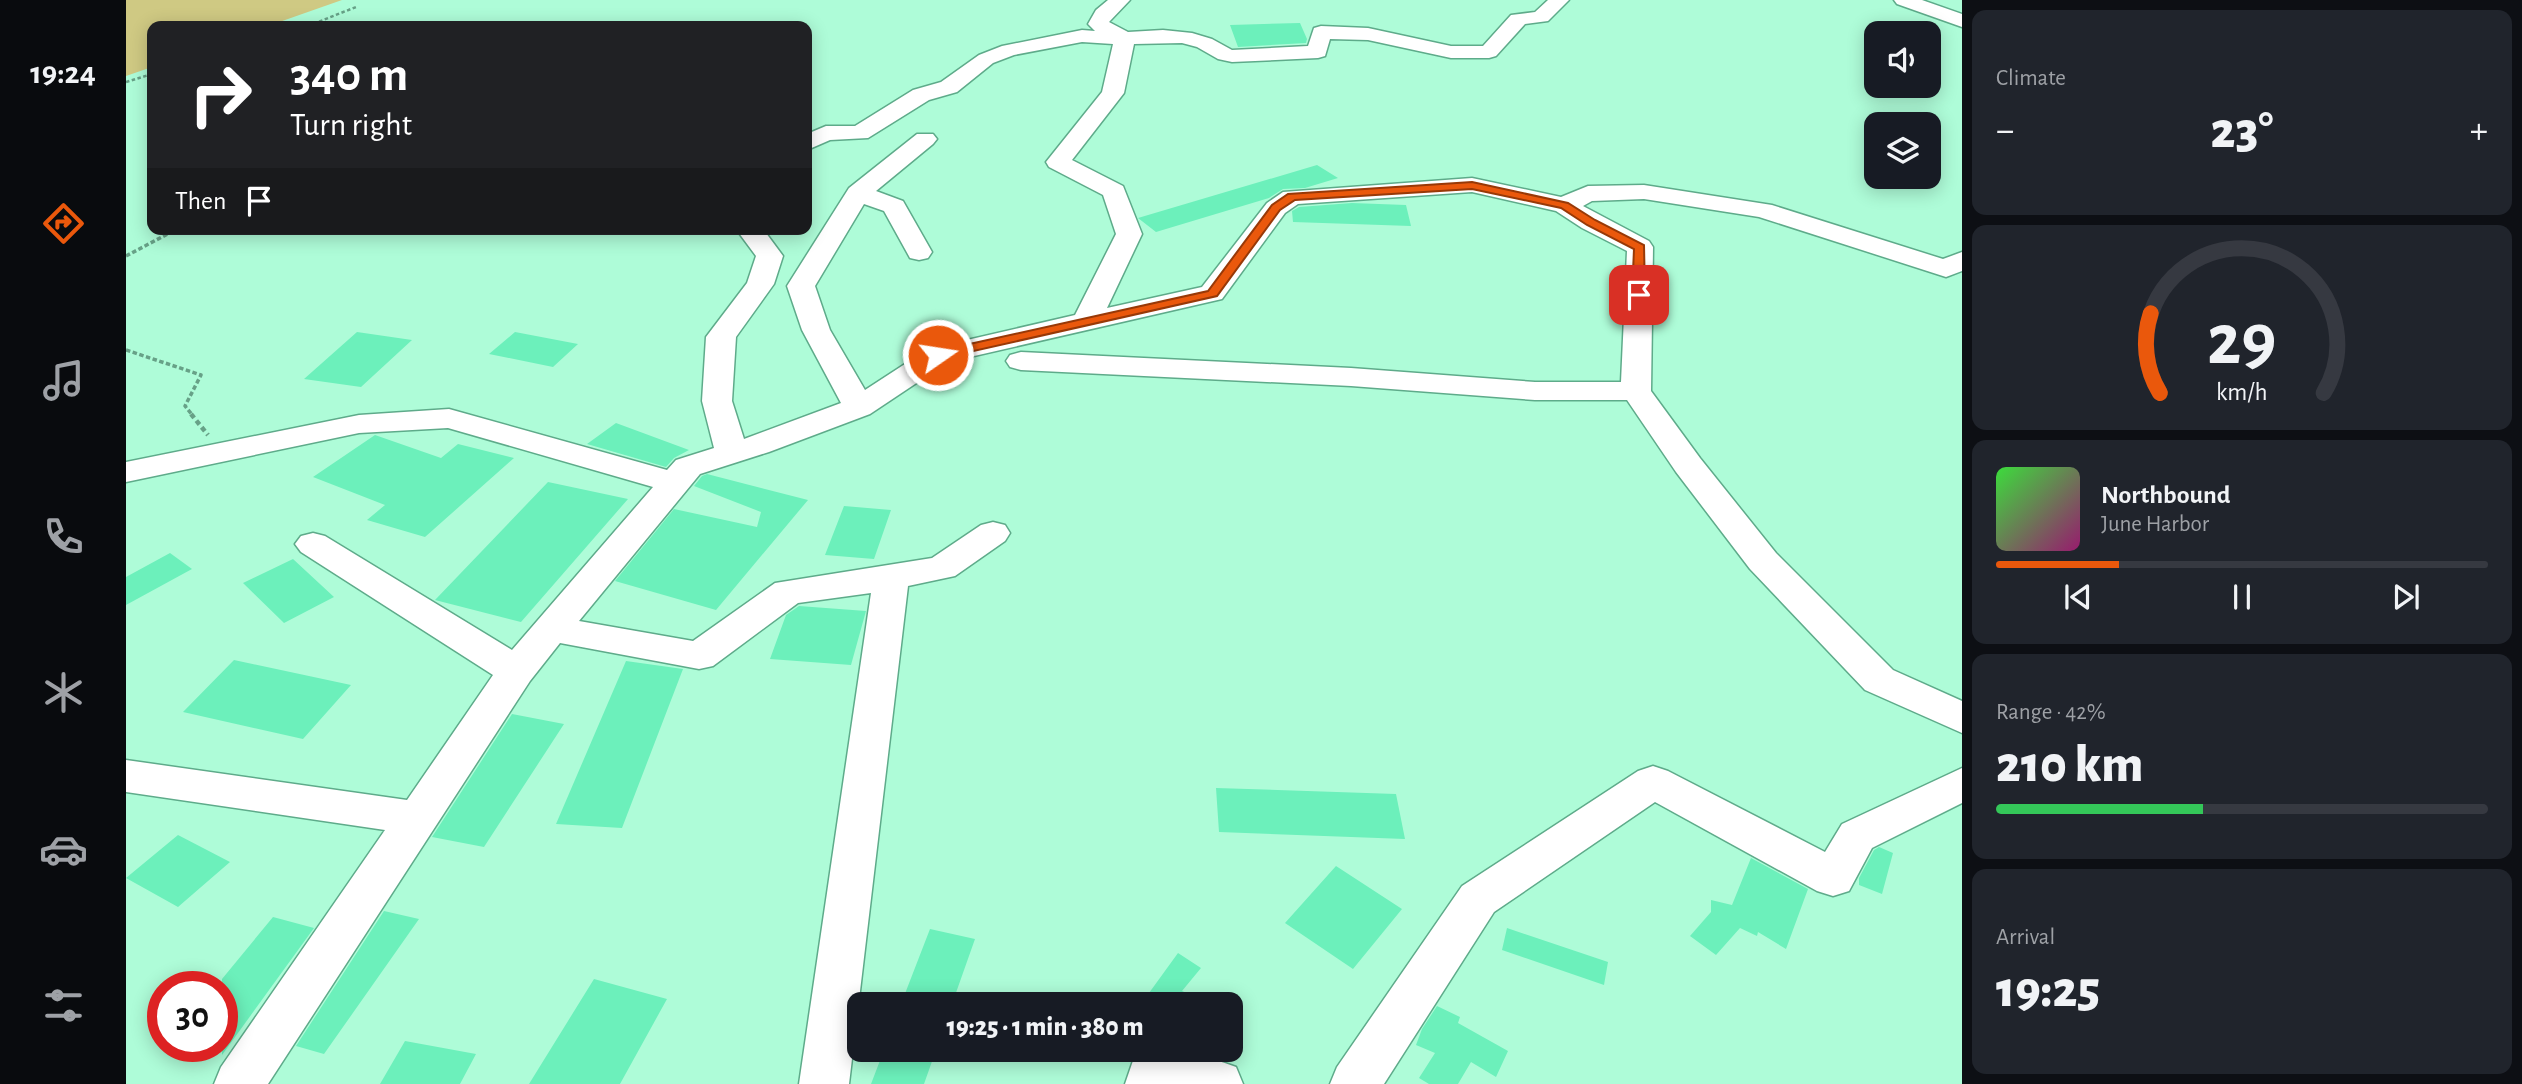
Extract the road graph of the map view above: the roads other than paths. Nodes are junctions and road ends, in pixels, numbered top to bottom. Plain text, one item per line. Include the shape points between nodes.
1 (1120, 0) edge
2 (1559, 0) edge
3 (1904, 0) edge
4 (1962, 20) edge
5 (1125, 39) junction
6 (925, 139) dead end
7 (812, 140) edge
8 (858, 193) junction
9 (1564, 205) junction
10 (754, 235) edge
11 (919, 252) dead end
12 (1962, 260) edge
13 (1087, 320) junction
14 (1021, 361) dead end
15 (1636, 391) junction
16 (859, 407) junction
17 (732, 453) junction
18 (126, 472) edge
19 (675, 483) junction
20 (993, 533) dead end
21 (313, 544) dead end
22 (891, 577) junction
23 (552, 629) junction
24 (516, 671) junction
25 (1962, 718) edge
26 (126, 776) edge
27 (1962, 784) edge
28 (417, 818) junction
29 (239, 1084) edge
30 (824, 1084) edge
31 (1150, 1084) edge
32 (1218, 1084) edge
33 (1355, 1084) edge

1 - 5 street via 1098,24
2 - 5 street via 1541,17 1518,19 1509,36 1489,52 1451,52 1368,34 1321,32 1318,52 1279,54 1225,55 1200,41 1153,35
3 - 4 street
5 - 7 street via 1082,36 1009,50 986,58 949,87 921,95 860,133 826,133
5 - 13 street via 1113,93 1058,162 1114,191 1129,234
6 - 8 street
8 - 11 street via 894,206
8 - 16 street via 801,286 816,330
9 - 12 street via 1588,194 1644,192 1763,210 1946,270
9 - 13 street via 1472,185 1292,197 1276,208 1212,293
9 - 15 street via 1640,247
10 - 17 street via 770,256 760,284 720,337 717,401
13 - 16 street via 938,355
14 - 15 street via 1535,391
15 - 25 street via 1763,561 1879,680
16 - 17 street
17 - 19 street via 688,467
18 - 19 street via 359,424 449,418
19 - 23 street
20 - 22 street via 942,568
21 - 24 street
22 - 23 street via 788,592 699,656
22 - 30 street
23 - 24 street
24 - 28 street
26 - 28 street
27 - 33 street via 1857,836 1833,878 1653,782 1478,899
28 - 29 street
31 - 32 street via 1154,1068

